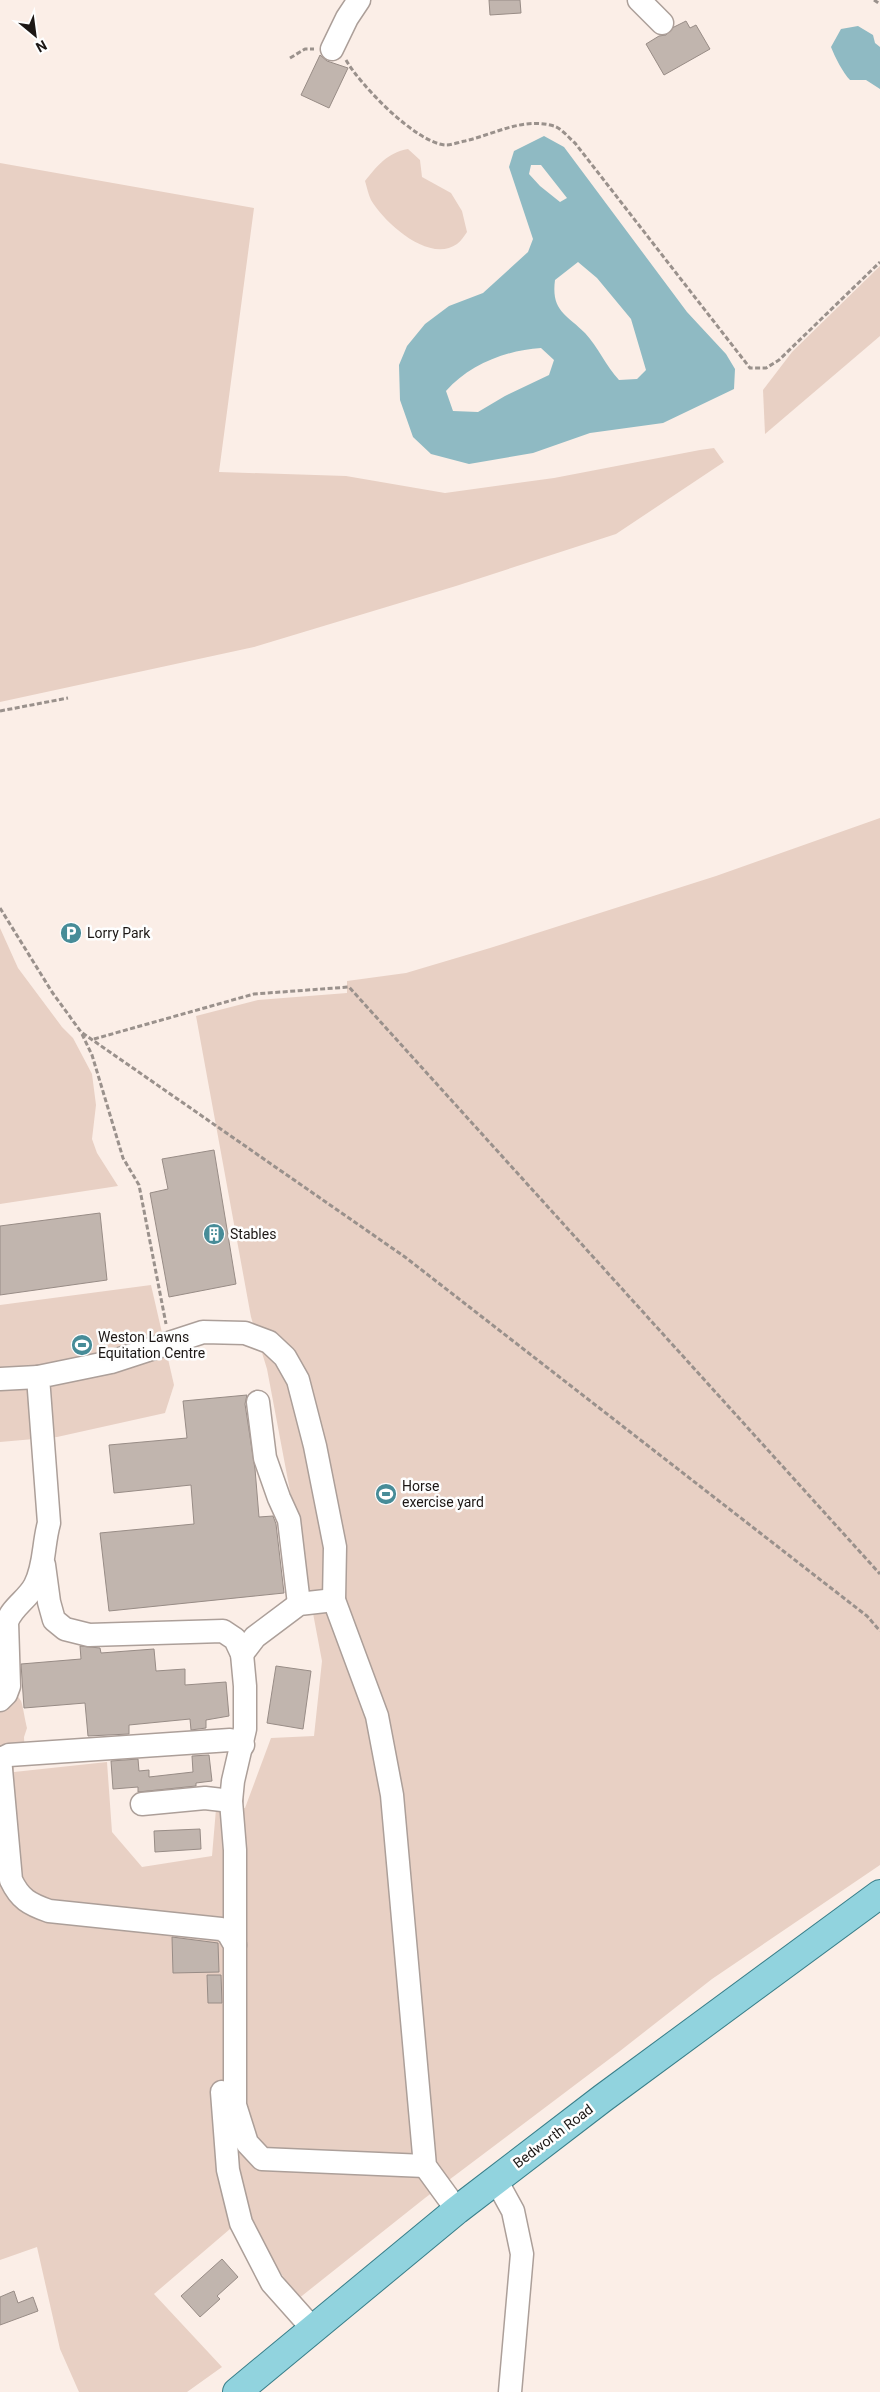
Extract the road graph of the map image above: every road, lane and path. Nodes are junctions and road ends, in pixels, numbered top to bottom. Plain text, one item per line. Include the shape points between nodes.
1 (359, 0) edge
2 (639, 0) edge
3 (874, 0) edge
4 (880, 4) edge
5 (662, 23) dead end
6 (332, 49) junction
7 (290, 58) dead end
8 (880, 262) edge
9 (68, 698) dead end
10 (0, 711) edge
11 (0, 908) edge
12 (81, 1032) junction
13 (93, 1040) junction
14 (170, 1342) junction
15 (38, 1377) junction
16 (0, 1379) edge
17 (258, 1402) dead end
18 (43, 1559) junction
19 (880, 1574) edge
20 (334, 1600) junction
21 (299, 1604) junction
22 (880, 1631) edge
23 (242, 1654) junction
24 (0, 1700) edge
25 (243, 1745) junction
26 (1, 1759) edge
27 (231, 1801) junction
28 (142, 1804) dead end
29 (880, 1894) edge
30 (235, 1945) junction
31 (221, 2080) dead end
32 (424, 2166) junction
33 (496, 2180) junction
34 (457, 2210) junction
35 (313, 2329) junction
36 (237, 2392) edge
37 (510, 2392) edge

1 - 6 lane
2 - 5 lane
3 - 4 path
6 - 7 path via 305,49
6 - 8 path via 344,55 350,68 397,118 430,141 447,145 504,127 528,124 556,126 575,142 750,368 766,368 779,360
9 - 10 path
11 - 12 path
12 - 13 path
12 - 14 path via 92,1055 123,1158 138,1185
13 - 19 path via 254,994 349,986
13 - 22 path via 405,1258 867,1616
14 - 15 lane via 111,1362
14 - 20 lane via 204,1332 245,1333 268,1342 285,1357 298,1380 315,1446 335,1547
15 - 16 lane
15 - 18 lane via 48,1523
17 - 21 lane via 265,1458 289,1520
18 - 23 lane via 54,1620 65,1629 89,1636 223,1632 235,1639
18 - 24 lane via 35,1586 9,1615 9,1686
20 - 21 lane
20 - 32 lane via 377,1716 392,1796
21 - 23 lane via 255,1637
23 - 25 lane
25 - 26 lane via 230,1740 8,1755
25 - 27 lane
26 - 30 lane via 11,1880 18,1894 49,1911 221,1929 228,1933
27 - 28 lane via 205,1798
27 - 30 lane via 235,1850
29 - 33 main road, Bedworth Road
30 - 32 lane via 235,2105 247,2143 262,2159
31 - 35 lane via 228,2170 240,2223 272,2283
32 - 34 lane
33 - 34 main road, Bedworth Road
33 - 37 lane via 513,2211 522,2254
34 - 35 main road, Bedworth Road
35 - 36 main road, Bedworth Road

